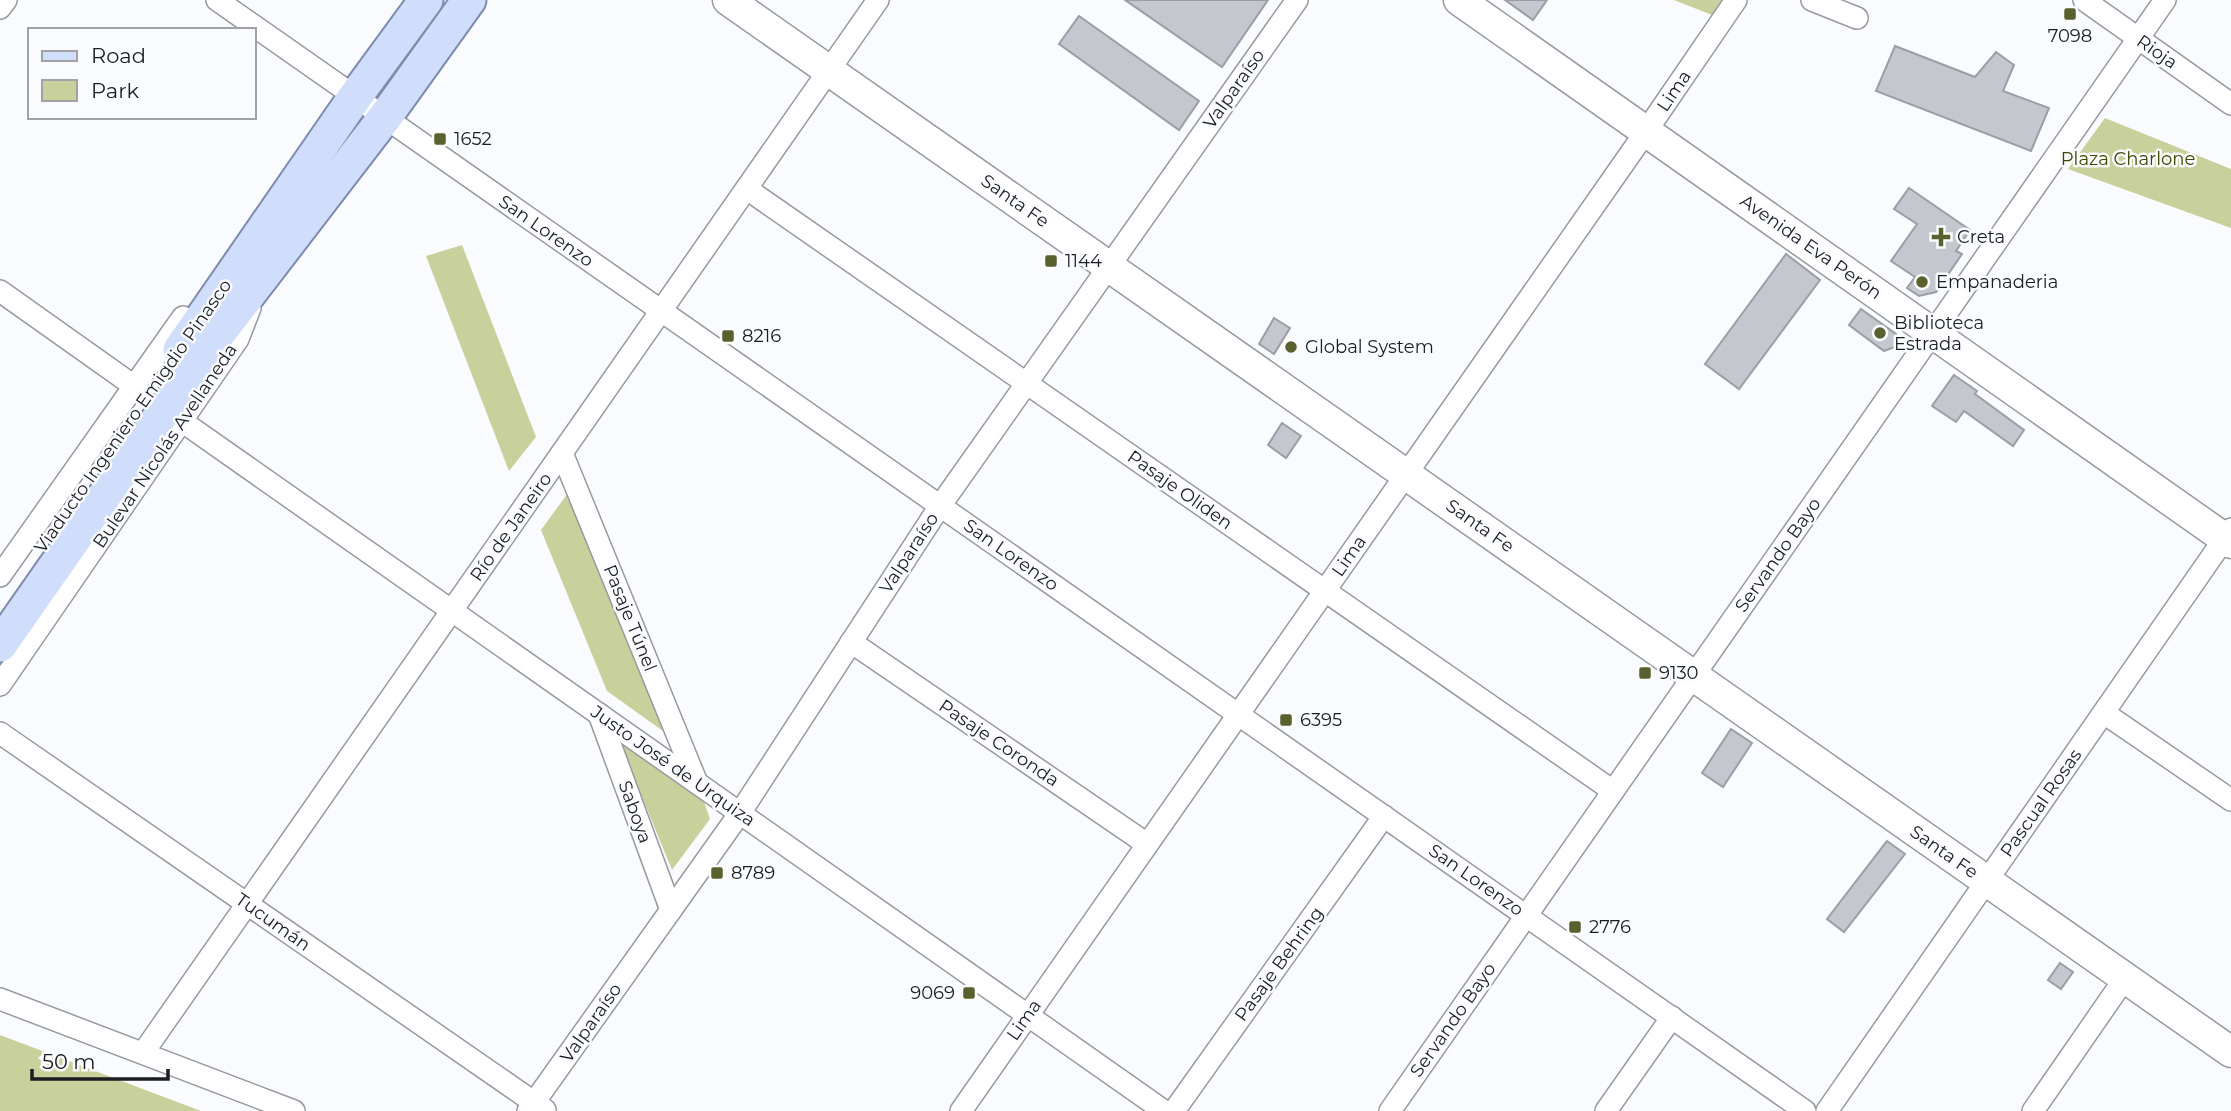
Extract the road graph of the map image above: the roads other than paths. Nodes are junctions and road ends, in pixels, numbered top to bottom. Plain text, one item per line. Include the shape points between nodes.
1 (6, 0) edge
2 (217, 0) edge
3 (426, 0) edge
4 (469, 0) edge
5 (728, 0) edge
6 (878, 0) edge
7 (1297, 0) edge
8 (1459, 0) edge
9 (1736, 0) edge
10 (1812, 0) edge
11 (2084, 0) edge
12 (2165, 0) edge
13 (0, 8) edge
14 (1857, 18) dead end
15 (2138, 39) junction
16 (829, 71) junction
17 (355, 97) junction
18 (2231, 104) edge
19 (385, 117) junction
20 (1647, 130) junction
21 (747, 189) junction
22 (266, 225) junction
23 (1108, 266) junction
24 (260, 281) junction
25 (0, 291) edge
26 (661, 311) junction
27 (1933, 334) junction
28 (203, 336) junction
29 (1026, 383) junction
30 (134, 386) junction
31 (183, 422) junction
32 (562, 453) junction
33 (1406, 475) junction
34 (940, 506) junction
35 (2229, 537) edge
36 (0, 576) edge
37 (1325, 590) junction
38 (0, 607) edge
39 (452, 611) junction
40 (851, 642) junction
41 (0, 645) edge
42 (1693, 676) junction
43 (0, 685) edge
44 (2104, 713) junction
45 (599, 714) junction
46 (1238, 714) junction
47 (0, 733) edge
48 (697, 783) junction
49 (1613, 791) junction
50 (2231, 800) edge
51 (740, 813) junction
52 (1384, 816) junction
53 (1147, 844) junction
54 (1987, 881) junction
55 (247, 904) junction
56 (671, 910) junction
57 (1526, 916) junction
58 (2125, 978) junction
59 (0, 999) edge
60 (1027, 1015) junction
61 (1672, 1017) junction
62 (2231, 1052) edge
63 (143, 1054) junction
64 (536, 1108) edge
65 (294, 1111) edge
66 (961, 1111) edge
67 (1164, 1111) edge
68 (1174, 1111) edge
69 (1390, 1111) edge
70 (1606, 1111) edge
71 (1805, 1111) edge
72 (1827, 1111) edge
73 (2033, 1111) edge

1 - 13 street
2 - 17 street, San Lorenzo
3 - 17 main road
4 - 19 main road, Bulevar Nicolás Avellaneda
5 - 16 main road, Santa Fe
6 - 16 street, Río de Janeiro
7 - 23 street, Valparaíso
8 - 20 main road, Avenida Eva Perón
9 - 20 street, Lima
10 - 14 street
11 - 15 street, Rioja
12 - 15 street, Servando Bayo
15 - 18 street, Rioja
15 - 27 street, Servando Bayo
16 - 21 street, Río de Janeiro
16 - 23 main road, Santa Fe
17 - 19 street, San Lorenzo
17 - 22 main road
19 - 24 main road, Bulevar Nicolás Avellaneda
19 - 26 street, San Lorenzo
20 - 27 main road, Avenida Eva Perón
20 - 33 street, Lima
21 - 26 street, Río de Janeiro
21 - 29 street, Pasaje Oliden
22 - 28 main road, Viaducto Ingeniero Emigdio Pinasco
22 - 30 street via 209,280
23 - 29 street, Valparaíso
23 - 33 main road, Santa Fe
24 - 28 main road, Viaducto Ingeniero Emigdio Pinasco
24 - 31 street, Bulevar Nicolás Avellaneda via 237,340
25 - 30 street
26 - 32 street, Río de Janeiro
26 - 34 street, San Lorenzo
27 - 35 main road, Avenida Eva Perón
27 - 42 street, Servando Bayo
28 - 38 main road, Viaducto Ingeniero Emigdio Pinasco
28 - 41 main road, Viaducto Ingeniero Emigdio Pinasco
29 - 34 street, Valparaíso
29 - 37 street, Pasaje Oliden
30 - 36 street
31 - 39 street, Justo José de Urquiza
31 - 43 street, Bulevar Nicolás Avellaneda
32 - 39 street, Río de Janeiro
32 - 48 street, Pasaje Túnel
33 - 37 street, Lima
33 - 42 main road, Santa Fe
34 - 40 street, Valparaíso
34 - 46 street, San Lorenzo
35 - 44 street, Pascual Rosas
37 - 46 street, Lima
37 - 49 street, Pasaje Oliden
39 - 45 street, Justo José de Urquiza
39 - 55 street, Río de Janeiro
40 - 51 street, Valparaíso
40 - 53 street, Pasaje Coronda
42 - 49 street, Servando Bayo
42 - 54 main road, Santa Fe
44 - 50 street
44 - 54 street, Pascual Rosas
45 - 48 street, Justo José de Urquiza
45 - 56 street, Saboya
46 - 52 street, San Lorenzo
46 - 53 street, Lima
47 - 55 street, Tucumán
48 - 51 street, Justo José de Urquiza
49 - 57 street, Servando Bayo
51 - 56 street, Valparaíso
51 - 60 street, Justo José de Urquiza
52 - 57 street, San Lorenzo
52 - 68 street, Pasaje Behring
53 - 60 street, Lima
54 - 58 main road, Santa Fe
54 - 72 street, Pascual Rosas
55 - 63 street, Río de Janeiro
55 - 64 street, Tucumán
56 - 64 street, Valparaíso
57 - 61 street, San Lorenzo
57 - 69 street, Servando Bayo
58 - 62 main road, Santa Fe
58 - 73 street
59 - 63 street
60 - 66 street, Lima
60 - 67 street, Justo José de Urquiza
61 - 70 street
61 - 71 street, San Lorenzo
63 - 65 street

